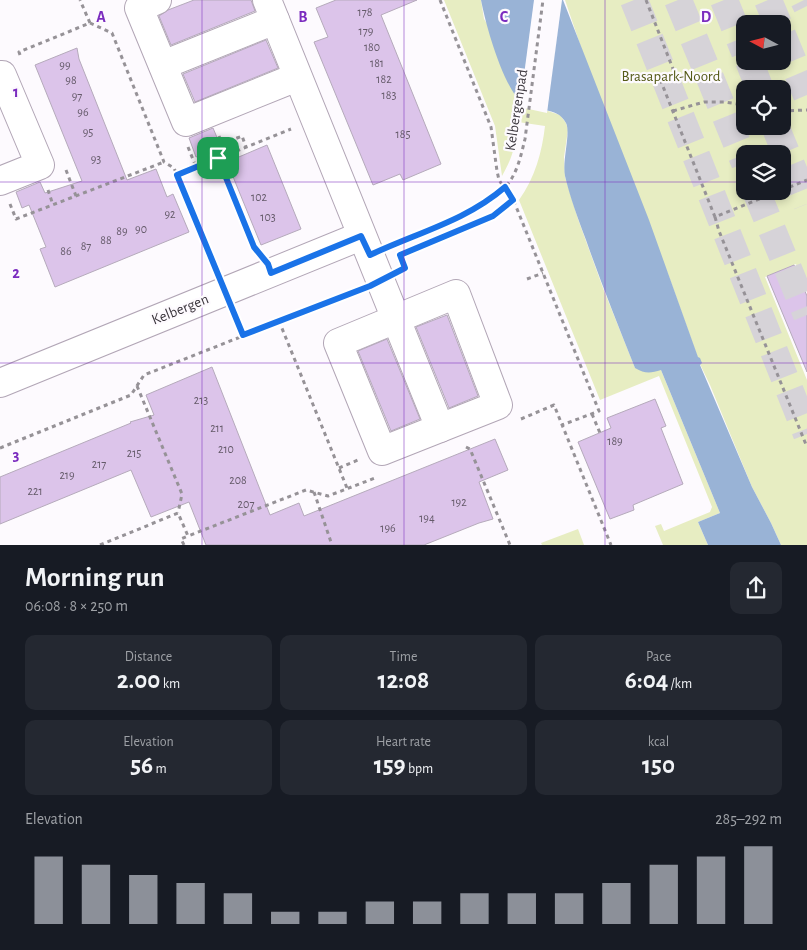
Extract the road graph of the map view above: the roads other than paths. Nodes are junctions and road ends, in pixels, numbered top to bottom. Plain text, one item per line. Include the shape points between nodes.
1 (157, 0) edge
2 (271, 10) edge
3 (163, 65) junction
4 (11, 68) edge
5 (297, 78) junction
6 (3, 194) edge
7 (365, 246) junction
8 (395, 318) junction
9 (0, 383) edge
10 (440, 428) junction

1 - 3 street via 139,8
2 - 3 street
2 - 5 street
3 - 5 street via 186,122
4 - 6 street via 2,75 40,165
5 - 7 street
7 - 8 street
7 - 9 street, Kelbergen via 271,273
8 - 10 street
8 - 10 street via 338,343 382,451
8 - 10 street via 456,294 498,405

